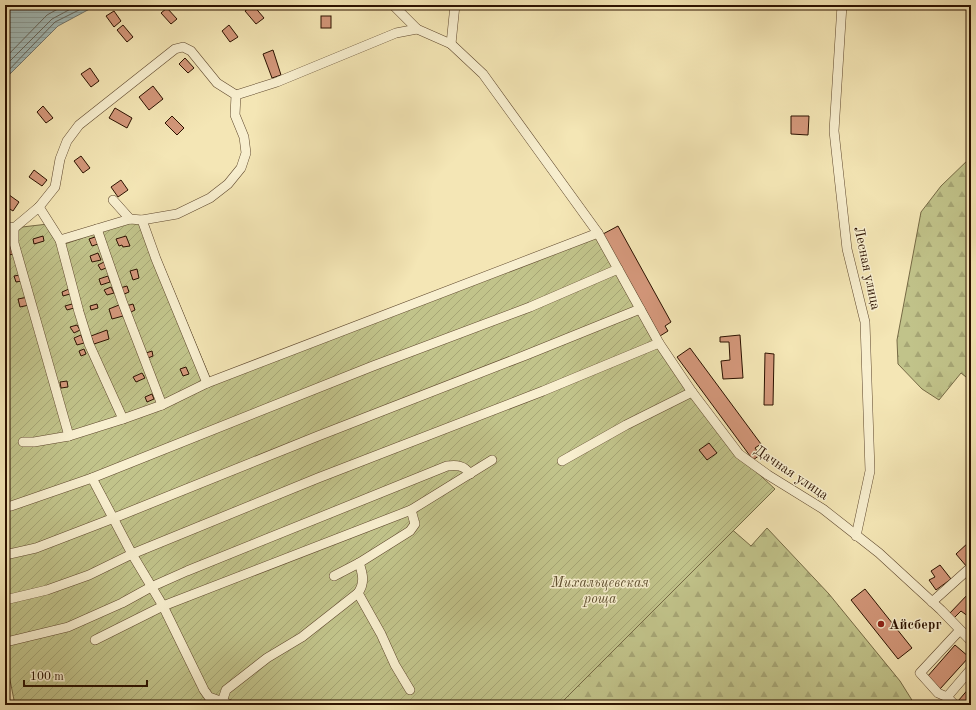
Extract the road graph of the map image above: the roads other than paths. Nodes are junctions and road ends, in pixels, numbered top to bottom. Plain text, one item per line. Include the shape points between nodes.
1 (393, 5) edge
2 (455, 5) edge
3 (842, 5) edge
4 (417, 29) junction
5 (451, 44) junction
6 (236, 95) junction
7 (113, 200) dead end
8 (39, 207) junction
9 (130, 219) junction
10 (142, 220) junction
11 (10, 227) edge
12 (97, 229) junction
13 (598, 233) junction
14 (60, 240) junction
15 (618, 269) junction
16 (640, 309) junction
17 (659, 344) junction
18 (207, 383) junction
19 (692, 392) junction
20 (162, 405) junction
21 (124, 419) junction
22 (69, 436) junction
23 (23, 442) dead end
24 (492, 460) dead end
25 (562, 461) dead end
26 (470, 474) junction
27 (92, 478) junction
28 (5, 506) edge
29 (411, 510) junction
30 (114, 518) junction
31 (856, 536) junction
32 (132, 554) junction
33 (5, 555) edge
34 (359, 563) junction
35 (971, 567) edge
36 (334, 576) dead end
37 (151, 587) junction
38 (358, 593) junction
39 (5, 600) edge
40 (932, 602) junction
41 (162, 606) junction
42 (960, 630) junction
43 (95, 640) dead end
44 (10, 641) dead end
45 (971, 641) edge
46 (971, 669) edge
47 (410, 690) dead end
48 (947, 697) junction
49 (224, 704) edge
50 (954, 705) edge

1 - 4 street
2 - 5 street
3 - 31 street, Лесная улица via 834,131 847,249 865,322 870,471
4 - 5 street, Дачная улица
4 - 6 street via 396,33 277,82
5 - 13 street, Дачная улица via 483,74
6 - 8 street via 217,83 191,51 183,47 175,49 80,125 67,141 60,159 55,187
6 - 10 street via 235,115 244,137 246,153 241,168 228,184 210,198 177,214
7 - 9 street
8 - 11 street
8 - 14 street
9 - 10 street
9 - 12 street
10 - 18 street
11 - 22 street
12 - 14 street
12 - 20 street
13 - 15 street, Дачная улица
13 - 18 street
14 - 21 street via 78,312 89,344
15 - 16 street, Дачная улица
15 - 27 street via 530,307 373,366
16 - 17 street, Дачная улица
16 - 30 street
17 - 19 street, Дачная улица
17 - 32 street
18 - 20 street
19 - 25 street
19 - 31 street, Дачная улица via 739,454 824,509
20 - 21 street
21 - 22 street
22 - 23 street
24 - 26 street
26 - 29 street
26 - 37 street via 462,467 447,466
27 - 28 street
27 - 30 street
29 - 34 street via 415,524 412,529
29 - 41 street
30 - 32 street
30 - 33 street via 36,548
31 - 40 street, Дачная улица via 879,553
32 - 37 street
32 - 39 street via 90,575 47,590
34 - 36 street
34 - 38 street via 363,582
35 - 40 street
37 - 41 street
37 - 44 street via 68,627
38 - 47 street
38 - 49 street via 302,637 267,658 226,690
40 - 42 street, Дачная улица
41 - 43 street
41 - 49 street via 204,690 209,697
42 - 45 street, Дачная улица
42 - 48 street via 920,672 938,693
46 - 48 street
48 - 50 street

